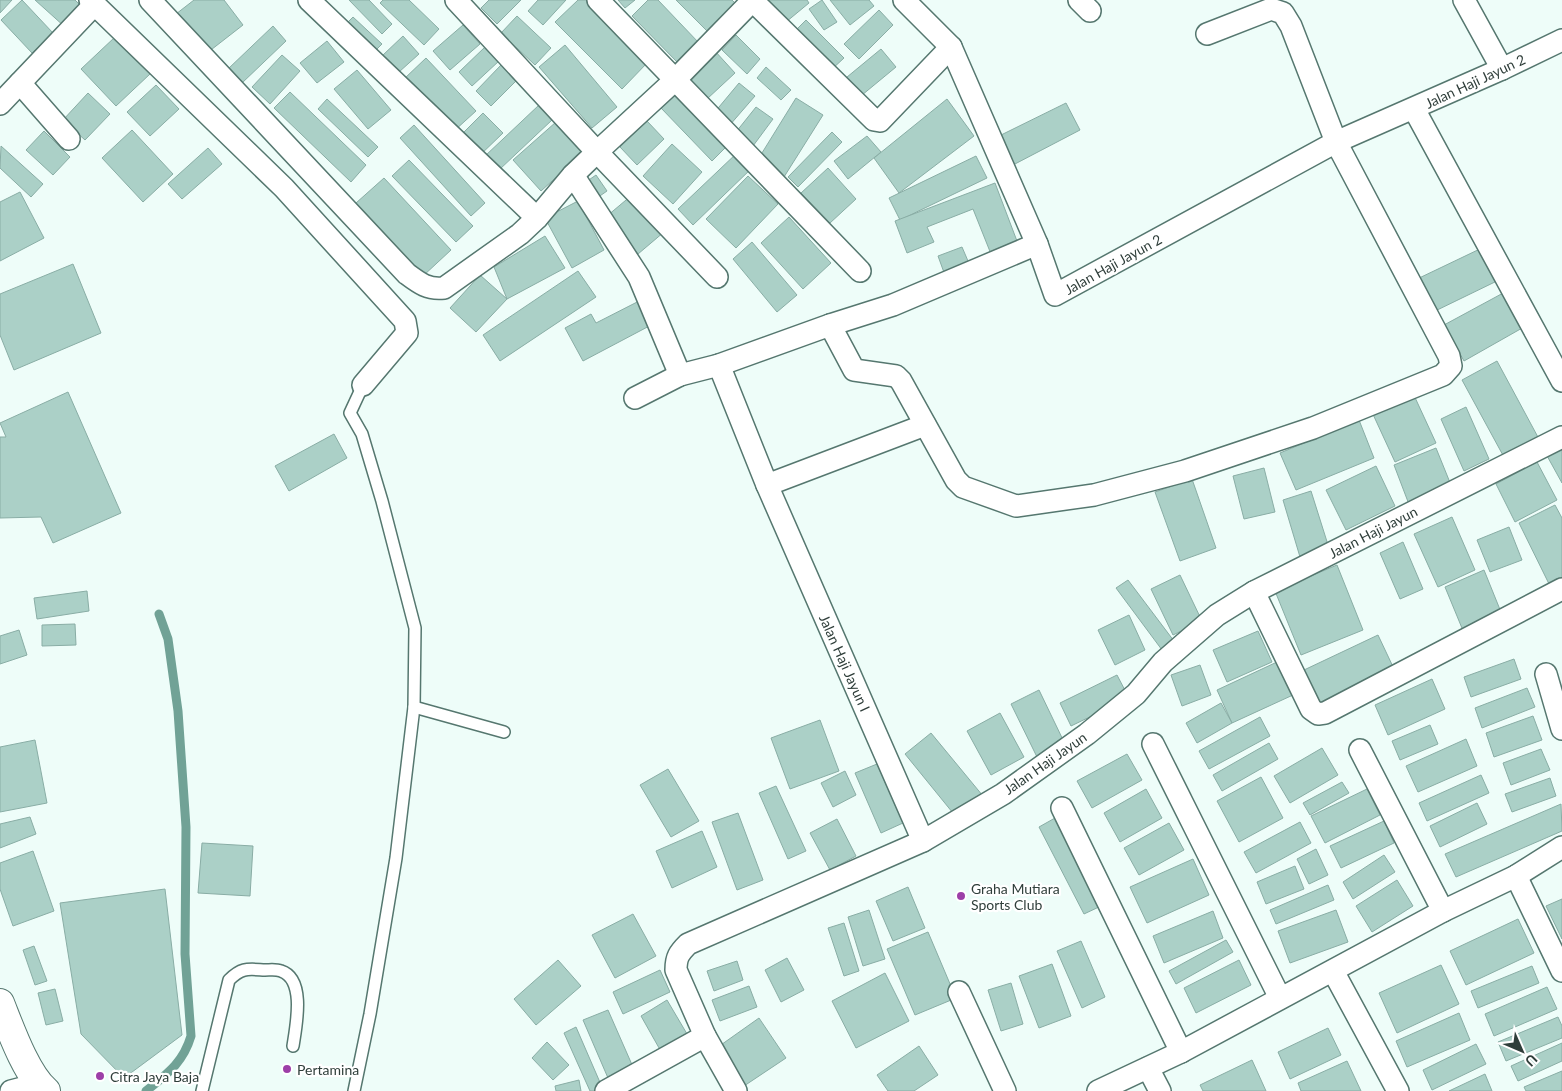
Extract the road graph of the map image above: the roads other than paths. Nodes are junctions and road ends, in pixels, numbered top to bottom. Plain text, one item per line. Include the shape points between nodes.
1 (150, 0) edge
2 (309, 0) edge
3 (456, 0) edge
4 (598, 0) edge
5 (752, 0) edge
6 (904, 0) edge
7 (1464, 0) edge
8 (92, 2) edge
9 (1207, 34) dead end
10 (1562, 40) edge
11 (951, 47) junction
12 (1502, 69) junction
13 (676, 80) junction
14 (20, 83) junction
15 (0, 104) edge
16 (1414, 109) junction
17 (70, 139) dead end
18 (1336, 142) junction
19 (597, 152) junction
20 (573, 175) junction
21 (538, 218) junction
22 (1037, 244) junction
23 (860, 271) dead end
24 (717, 277) dead end
25 (830, 325) junction
26 (719, 365) junction
27 (680, 376) junction
28 (1562, 382) edge
29 (363, 385) joint
30 (634, 398) dead end
31 (925, 425) junction
32 (1562, 436) edge
33 (767, 485) junction
34 (1562, 589) edge
35 (1254, 592) junction
36 (1546, 674) dead end
37 (414, 707) junction
38 (1562, 729) edge
39 (504, 732) dead end
40 (1153, 744) dead end
41 (1360, 750) dead end
42 (1062, 808) dead end
43 (924, 841) junction
44 (1562, 847) edge
45 (1516, 876) junction
46 (1444, 911) junction
47 (1333, 971) junction
48 (1562, 971) edge
49 (959, 992) dead end
50 (1280, 998) junction
51 (0, 1003) edge
52 (705, 1036) junction
53 (293, 1046) dead end
54 (1182, 1052) junction
55 (1148, 1068) junction
56 (42, 1088) edge
57 (11, 1091) edge
58 (202, 1091) edge
59 (354, 1091) edge
60 (606, 1091) edge
61 (736, 1091) edge
62 (1005, 1091) edge
63 (1098, 1091) edge
64 (1160, 1091) edge
65 (1398, 1091) edge

1 - 21 street via 407,274 424,286 444,288
2 - 21 street
3 - 19 street
4 - 13 street
5 - 11 street via 877,121
5 - 13 street
6 - 11 street
7 - 12 street
8 - 14 street
8 - 29 street via 284,188 405,321 407,333
9 - 18 street via 1271,9 1283,13
10 - 12 street, Jalan Haji Jayun 2
11 - 22 street
12 - 16 street, Jalan Haji Jayun 2
13 - 19 street
13 - 23 street
14 - 15 street
14 - 17 street
16 - 18 street, Jalan Haji Jayun 2
16 - 28 street
18 - 22 street, Jalan Haji Jayun 2 via 1055,295
18 - 31 street via 1449,356 1451,366 1443,375 1313,428 1185,471 1094,496 1026,506 1016,506 963,488
19 - 20 street
19 - 24 street
20 - 21 street
20 - 27 street via 639,277
22 - 25 street via 893,305
25 - 26 street
25 - 31 street via 854,370 896,376
26 - 27 street
26 - 33 street, Jalan Haji Jayun I
27 - 30 street
29 - 37 lane via 350,413 362,434 415,628
31 - 33 street
32 - 35 street, Jalan Haji Jayun
33 - 43 street, Jalan Haji Jayun I
34 - 35 street via 1318,714 1311,709
35 - 43 street, Jalan Haji Jayun via 1217,615 1163,662 1136,694 1087,734 1003,794
36 - 38 street
37 - 39 lane
37 - 59 lane via 396,858
40 - 50 street
41 - 46 street
42 - 54 street
43 - 52 street, Jalan Haji Jayun via 688,944 676,959 676,970
44 - 45 street
45 - 46 street
45 - 48 street
46 - 47 street
47 - 50 street
47 - 65 street
49 - 62 street
50 - 54 street
51 - 56 main road via 19,1049
52 - 60 street
52 - 61 street, Jalan Haji Jayun
53 - 58 lane via 297,1016 296,985 291,977 280,970 238,971 229,980
54 - 55 street
55 - 63 street
55 - 64 street
56 - 57 street

